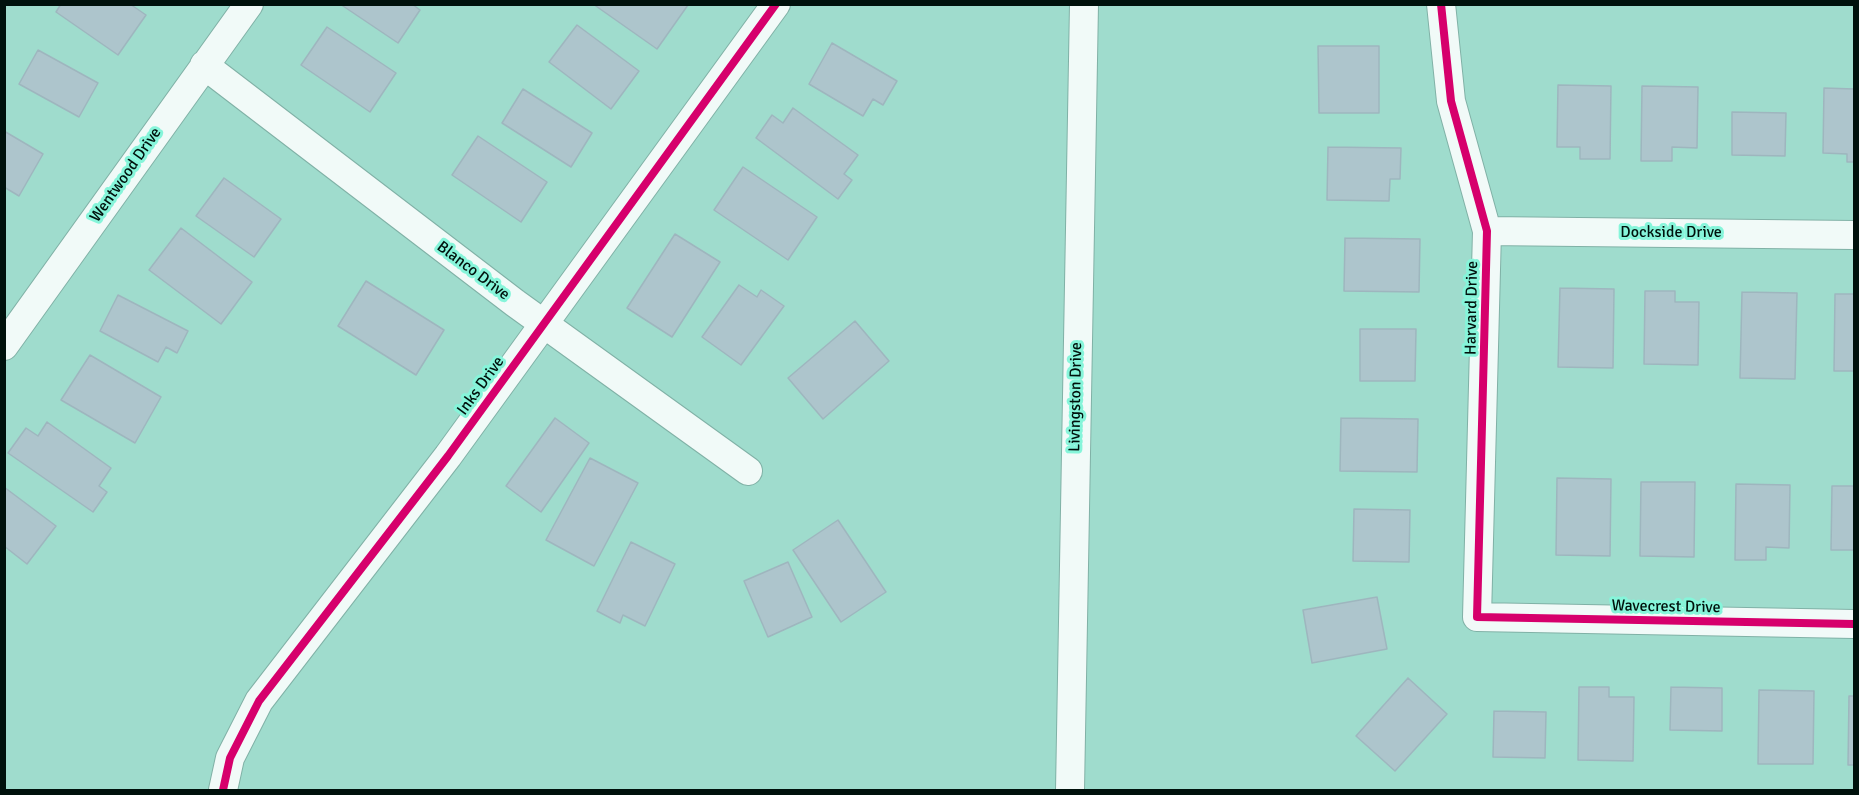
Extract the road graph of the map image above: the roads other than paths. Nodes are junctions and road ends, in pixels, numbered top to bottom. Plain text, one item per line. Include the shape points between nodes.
1 (249, 4) edge
2 (776, 4) edge
3 (1084, 4) edge
4 (1441, 4) edge
5 (204, 65) junction
6 (1487, 231) junction
7 (1854, 234) edge
8 (544, 323) junction
9 (4, 346) edge
10 (748, 471) dead end
11 (1477, 617) joint
12 (1854, 624) edge
13 (223, 790) edge
14 (1070, 790) edge

1 - 5 street, Wentwood Drive
2 - 8 street, Inks Drive
3 - 14 street, Livingston Drive
4 - 6 street, Harvard Drive via 1451,101
5 - 8 street, Blanco Drive
5 - 9 street, Wentwood Drive
6 - 7 street, Dockside Drive
6 - 11 street, Harvard Drive
8 - 10 street, Blanco Drive
8 - 13 street, Inks Drive via 448,456 259,701 230,758
11 - 12 street, Wavecrest Drive

